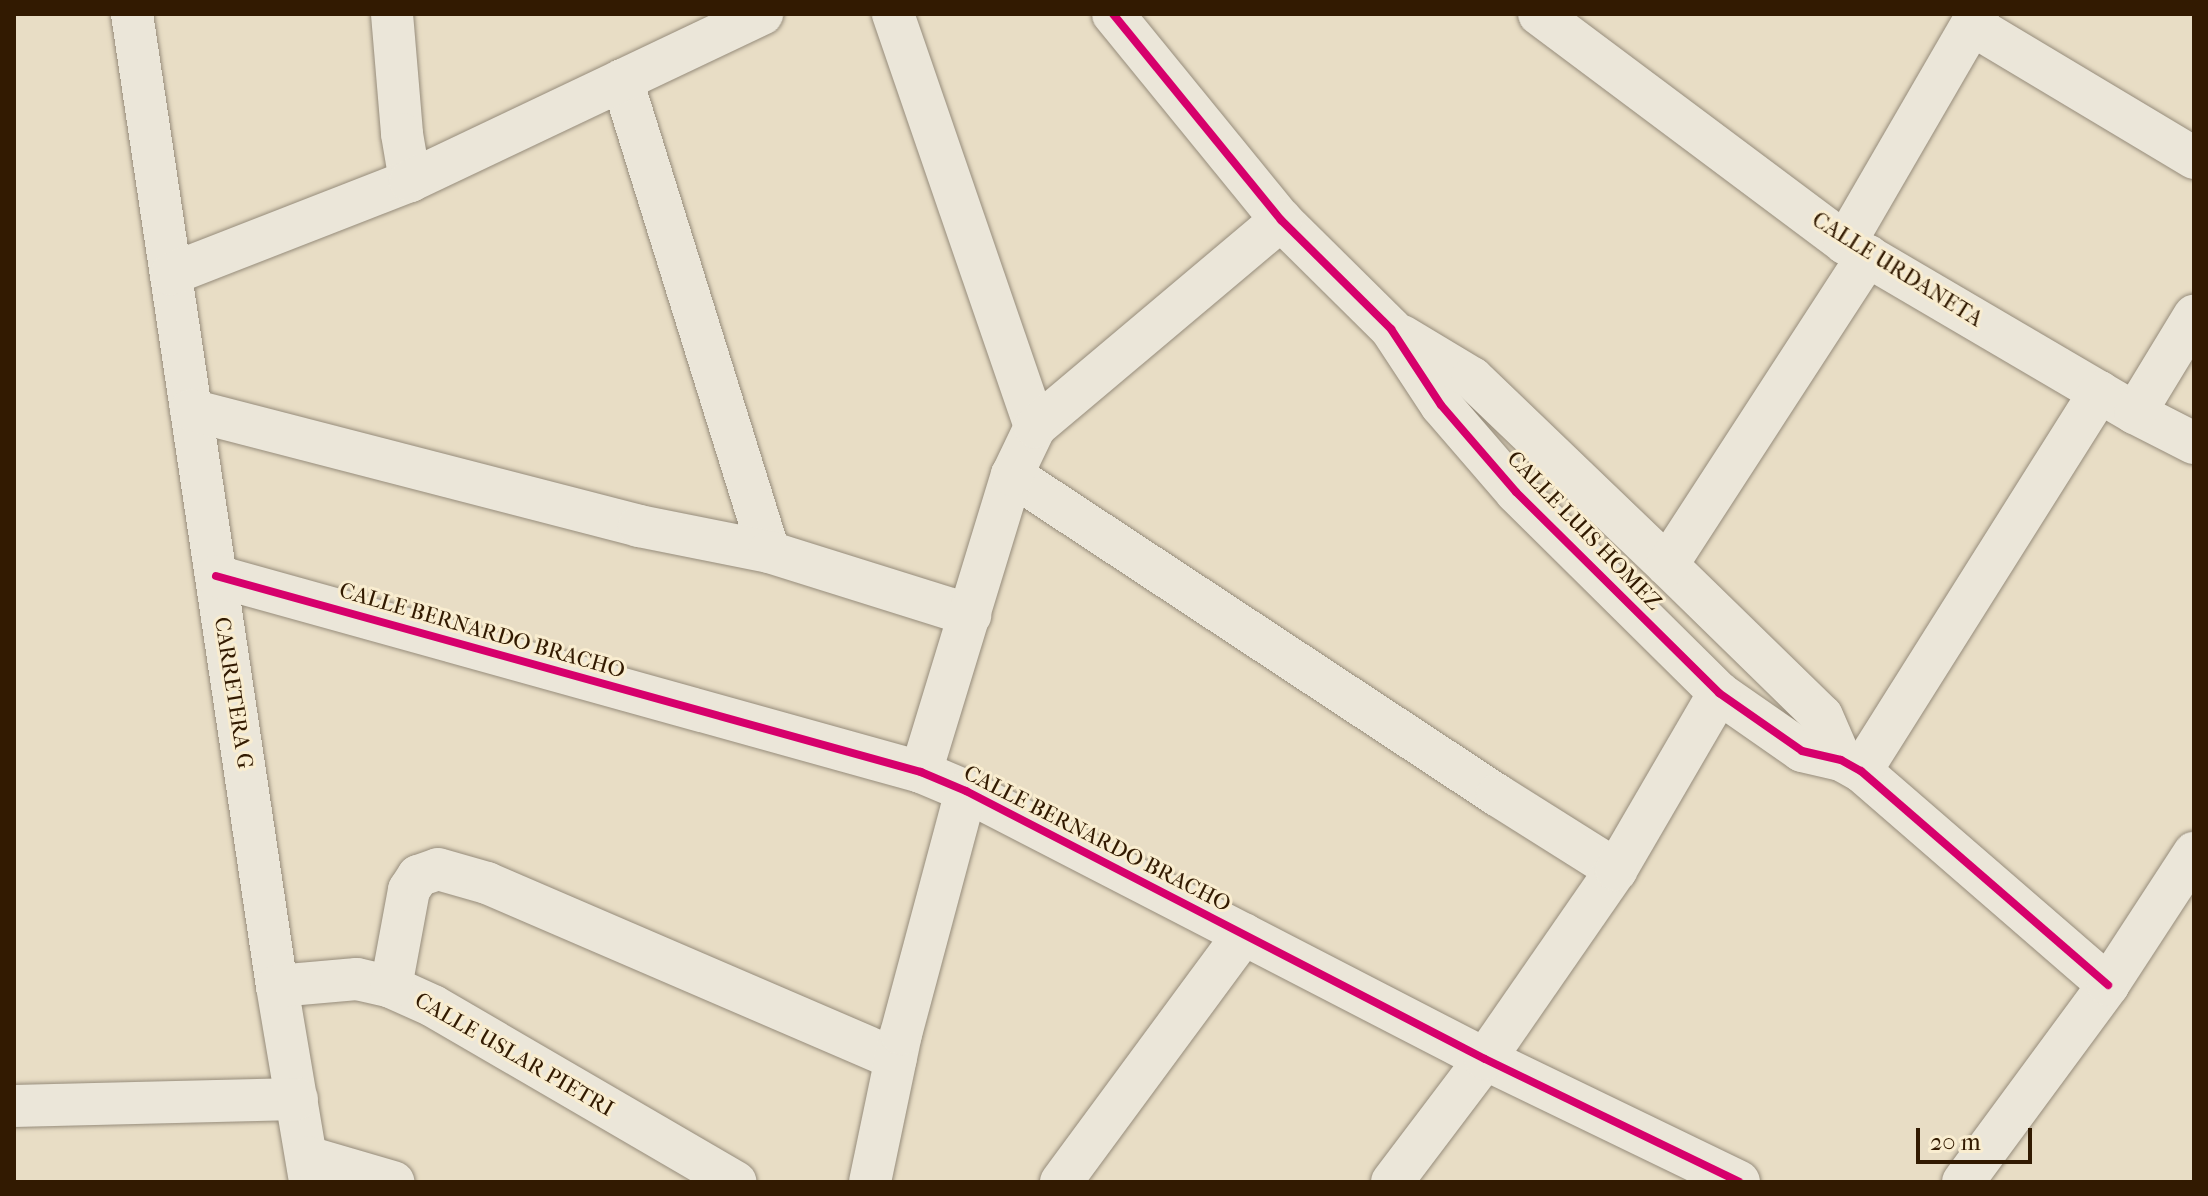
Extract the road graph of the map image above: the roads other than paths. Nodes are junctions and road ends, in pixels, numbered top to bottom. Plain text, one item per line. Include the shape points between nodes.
1 (132, 14) edge
2 (392, 14) edge
3 (762, 14) edge
4 (893, 14) edge
5 (1113, 14) edge
6 (1539, 14) edge
7 (1975, 19) edge
8 (622, 80) junction
9 (2194, 158) edge
10 (410, 181) junction
11 (1281, 220) junction
12 (1856, 249) junction
13 (171, 274) junction
14 (2194, 316) edge
15 (1391, 329) junction
16 (2100, 392) junction
17 (191, 410) junction
18 (2135, 413) junction
19 (1035, 427) junction
20 (2194, 443) edge
21 (1012, 475) junction
22 (769, 552) junction
23 (1667, 565) junction
24 (216, 576) junction
25 (970, 615) junction
26 (1719, 693) junction
27 (1851, 766) junction
28 (921, 772) junction
29 (966, 791) junction
30 (2194, 853) edge
31 (1616, 870) junction
32 (1244, 934) junction
33 (2108, 985) junction
34 (277, 986) junction
35 (391, 987) junction
36 (896, 1059) junction
37 (1485, 1059) junction
38 (297, 1099) junction
39 (14, 1106) edge
40 (308, 1170) edge
41 (393, 1182) edge
42 (735, 1182) edge
43 (870, 1182) edge
44 (1061, 1182) edge
45 (1392, 1182) edge
46 (1739, 1182) edge
47 (1963, 1182) edge

1 - 13 street, CARRETERA G
2 - 10 street
3 - 8 street
4 - 19 street
5 - 11 street, CALLE LUIS HOMEZ
6 - 12 street, CALLE URDANETA
7 - 9 street
7 - 12 street
8 - 10 street
8 - 22 street
10 - 13 street
11 - 15 street, CALLE LUIS HOMEZ
11 - 19 street
12 - 16 street, CALLE URDANETA
12 - 23 street
13 - 17 street, CARRETERA G
14 - 18 street
15 - 23 street, CALLE LUIS HOMEZ via 1472,378
15 - 26 street, CALLE LUIS HOMEZ via 1441,405 1516,492
16 - 18 street, CALLE URDANETA
16 - 27 street
17 - 22 street via 639,526
17 - 24 street, CARRETERA G
18 - 20 street, CALLE URDANETA
19 - 21 street
21 - 25 street
21 - 31 street
22 - 25 street
23 - 27 street, CALLE LUIS HOMEZ via 1822,716
24 - 28 street, CALLE BERNARDO BRACHO
24 - 34 street, CARRETERA G
25 - 28 street
26 - 27 street, CALLE LUIS HOMEZ via 1802,751
26 - 31 street
27 - 33 street, CALLE LUIS HOMEZ
28 - 29 street, CALLE BERNARDO BRACHO
29 - 32 street, CALLE BERNARDO BRACHO
29 - 36 street
30 - 33 street
31 - 37 street
32 - 37 street, CALLE BERNARDO BRACHO
32 - 44 street
33 - 47 street
34 - 35 street, CALLE USLAR PIETRI via 357,979
34 - 38 street, CARRETERA G
35 - 36 street via 409,890 418,876 438,869 487,883
35 - 42 street, CALLE USLAR PIETRI via 433,1006
36 - 43 street
37 - 45 street
37 - 46 street, CALLE BERNARDO BRACHO
38 - 39 street
38 - 40 street, CARRETERA G
40 - 41 street

